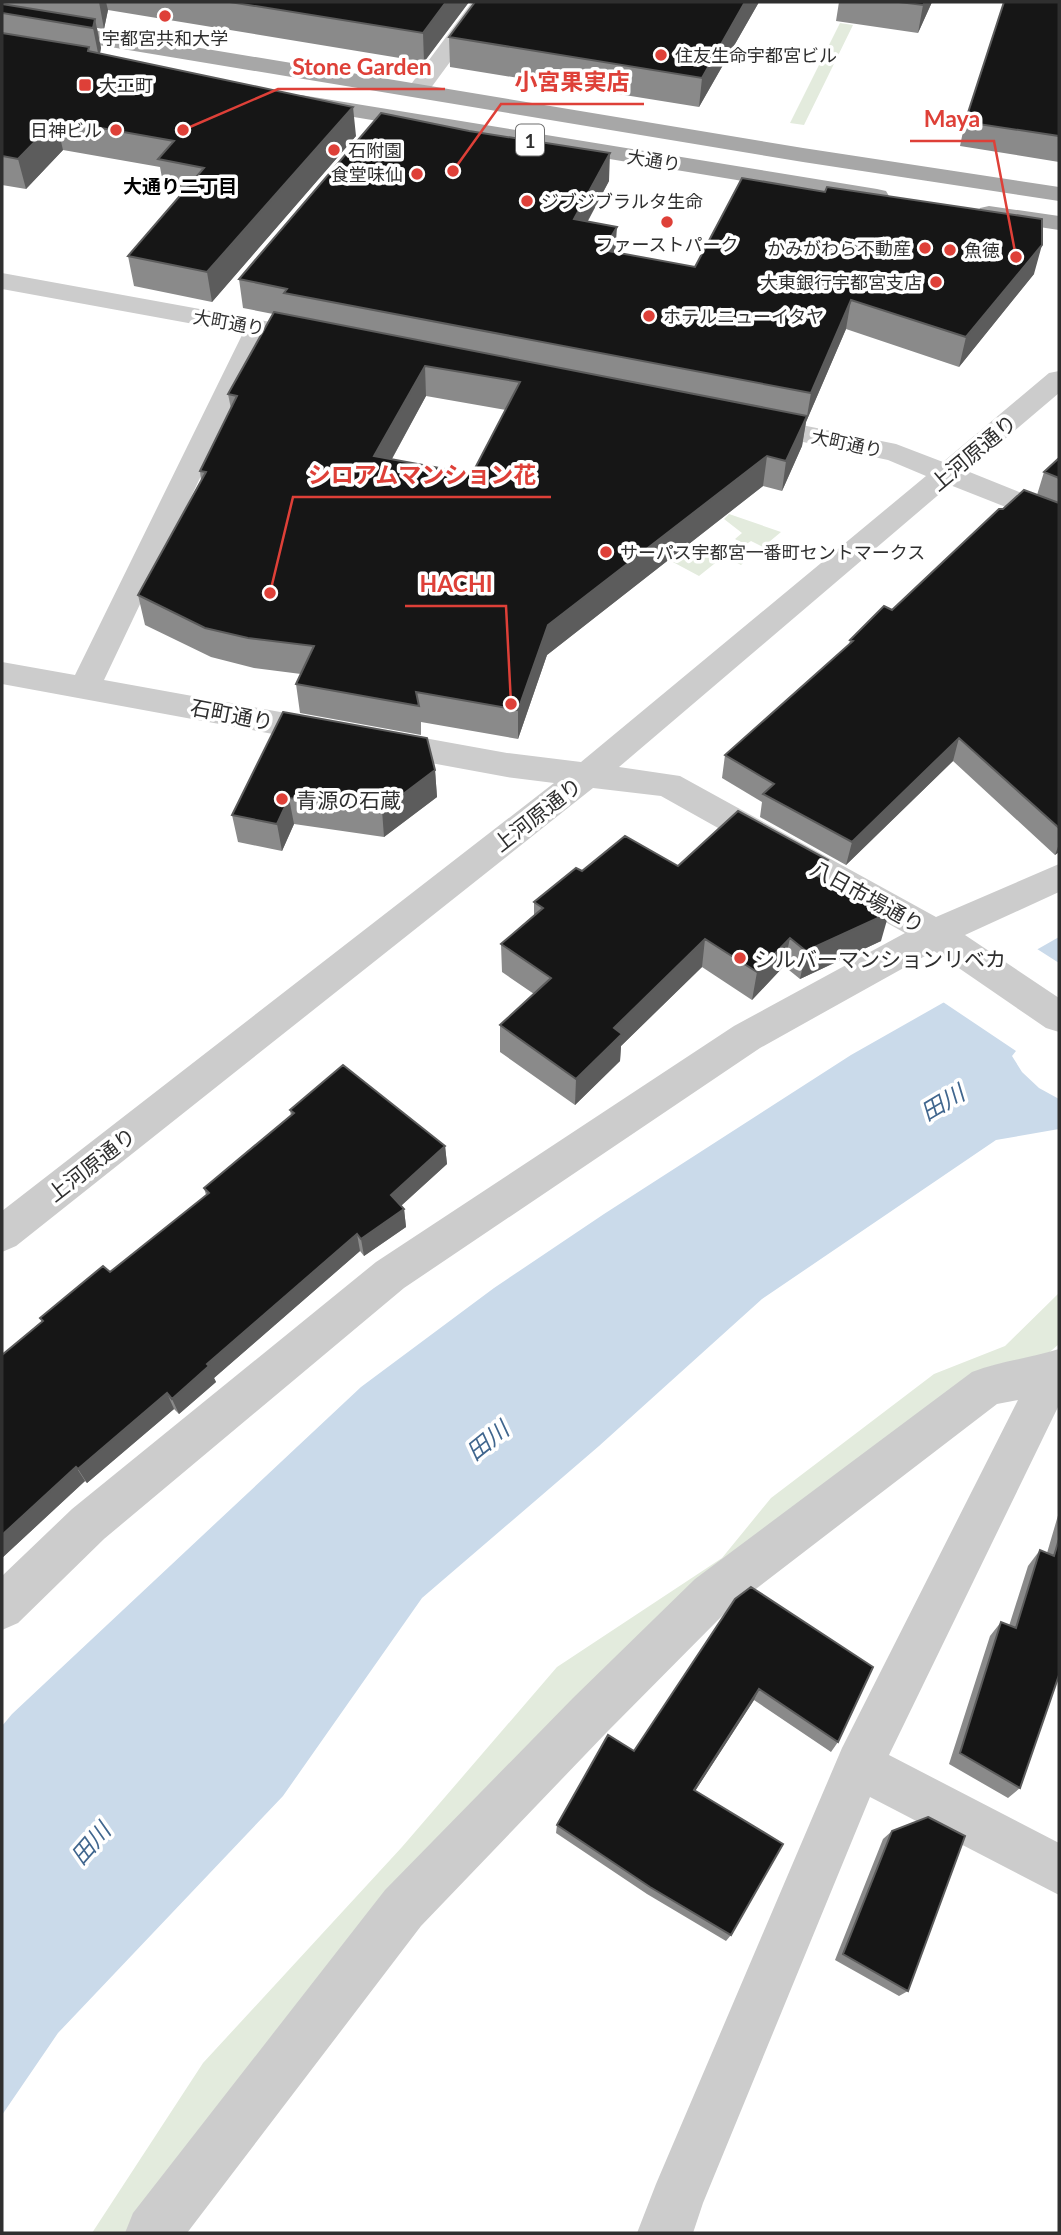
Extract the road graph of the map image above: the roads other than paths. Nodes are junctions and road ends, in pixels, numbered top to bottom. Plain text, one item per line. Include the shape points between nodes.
1 (483, 2) edge
2 (2, 22) edge
3 (417, 91) junction
4 (278, 98) edge
5 (1059, 194) edge
6 (899, 199) edge
7 (966, 209) edge
8 (1059, 223) edge
9 (2, 281) edge
10 (233, 299) dead end
11 (215, 320) junction
12 (259, 327) junction
13 (342, 344) edge
14 (1059, 379) edge
15 (726, 418) edge
16 (947, 474) junction
17 (1059, 519) edge
18 (2, 673) edge
19 (85, 687) junction
20 (587, 775) junction
21 (1059, 877) edge
22 (941, 937) junction
23 (1059, 1017) edge
24 (2, 1234) edge
25 (1056, 1371) edge
26 (2, 1607) edge
27 (859, 1765) junction
28 (1059, 1870) edge
29 (153, 2233) edge
30 (665, 2233) edge

1 - 3 street
2 - 3 main road, 大通り / 1
3 - 5 main road, 大通り / 1
4 - 6 main road, 大通り / 1 via 381,125
7 - 8 main road
9 - 11 street, 大町通り
10 - 11 street
11 - 12 street, 大町通り
12 - 13 street, 大町通り
12 - 19 street
14 - 16 street, 上河原通り
15 - 16 street, 大町通り via 896,453
16 - 17 street, 大町通り
16 - 20 street, 上河原通り
18 - 19 street, 石町通り
19 - 20 street, 石町通り via 506,765
20 - 22 street, 八日市場通り via 668,785
20 - 24 street, 上河原通り
21 - 22 street
22 - 23 street, 八日市場通り
22 - 26 street via 747,1037 390,1275 88,1524
25 - 27 street
25 - 29 street via 987,1385 711,1595 403,1908
27 - 28 street
27 - 30 street

